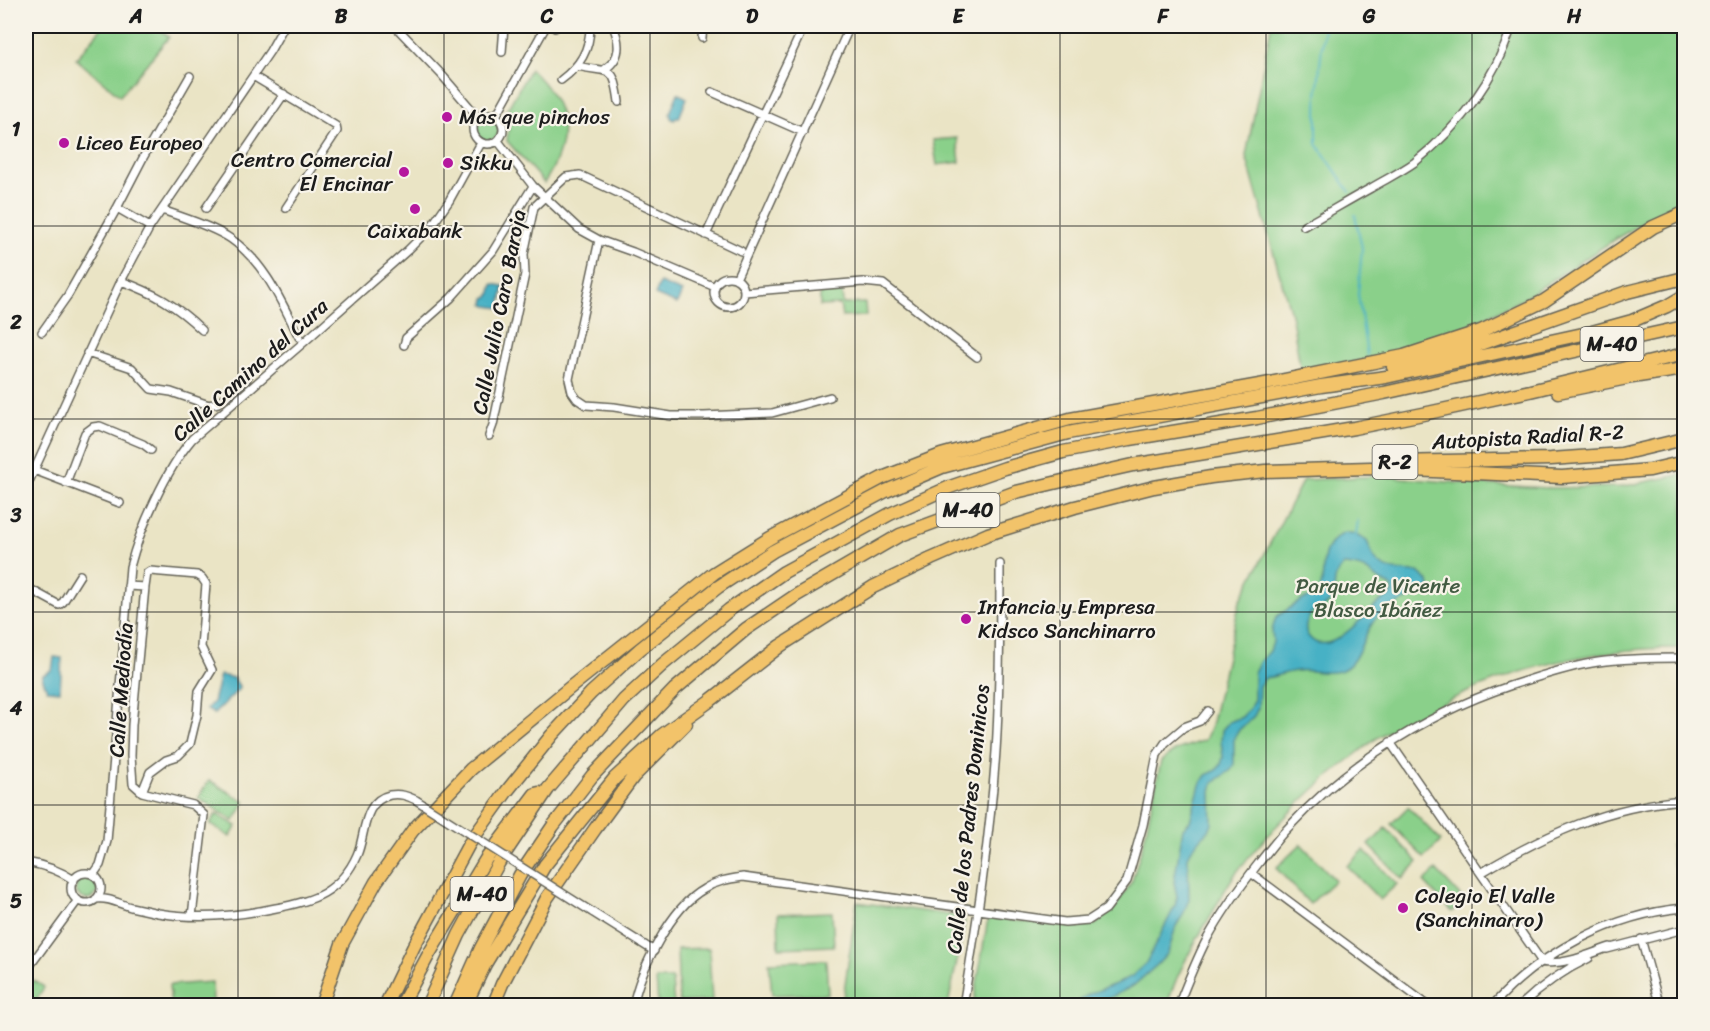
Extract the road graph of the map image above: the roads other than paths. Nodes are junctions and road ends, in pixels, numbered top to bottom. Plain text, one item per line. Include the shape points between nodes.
1 (284, 26) edge
2 (395, 26) edge
3 (504, 26) edge
4 (546, 26) edge
5 (591, 26) edge
6 (613, 26) edge
7 (703, 26) edge
8 (804, 26) edge
9 (850, 26) edge
10 (1512, 26) edge
11 (702, 38) dead end
12 (502, 52) dead end
13 (577, 66) junction
14 (605, 69) junction
15 (190, 76) dead end
16 (253, 76) junction
17 (561, 80) dead end
18 (712, 92) dead end
19 (284, 94) junction
20 (619, 102) dead end
21 (763, 113) junction
22 (496, 116) junction
23 (478, 117) junction
24 (803, 132) junction
25 (498, 141) junction
26 (481, 143) junction
27 (533, 186) junction
28 (544, 196) junction
29 (117, 208) junction
30 (206, 208) dead end
31 (286, 208) dead end
32 (162, 210) junction
33 (1684, 213) edge
34 (150, 226) junction
35 (1304, 226) dead end
36 (706, 235) junction
37 (599, 240) junction
38 (741, 251) dead end
39 (1684, 278) edge
40 (736, 279) junction
41 (121, 280) junction
42 (715, 287) junction
43 (744, 292) junction
44 (1684, 296) edge
45 (1684, 304) edge
46 (1684, 327) edge
47 (202, 330) dead end
48 (42, 332) dead end
49 (299, 337) dead end
50 (404, 345) dead end
51 (87, 353) junction
52 (1684, 354) edge
53 (977, 357) dead end
54 (1539, 360) junction
55 (1684, 369) edge
56 (250, 372) dead end
57 (1320, 386) junction
58 (1530, 391) junction
59 (830, 397) dead end
60 (489, 436) dead end
61 (1684, 439) edge
62 (151, 450) dead end
63 (1684, 462) edge
64 (34, 470) junction
65 (1265, 471) junction
66 (66, 483) junction
67 (26, 488) edge
68 (120, 503) dead end
69 (1000, 564) dead end
70 (80, 575) dead end
71 (128, 586) junction
72 (26, 587) edge
73 (146, 587) junction
74 (1684, 658) edge
75 (711, 700) junction
76 (1208, 711) dead end
77 (1390, 742) junction
78 (548, 789) junction
79 (142, 792) junction
80 (1684, 800) edge
81 (26, 862) edge
82 (1251, 873) junction
83 (1481, 873) junction
84 (93, 875) junction
85 (74, 880) junction
86 (101, 890) junction
87 (96, 899) junction
88 (78, 900) junction
89 (110, 900) junction
90 (1684, 908) edge
91 (979, 910) junction
92 (192, 916) junction
93 (1684, 928) edge
94 (1641, 939) junction
95 (524, 940) junction
96 (1610, 947) junction
97 (654, 951) junction
98 (1542, 962) junction
99 (26, 971) edge
100 (321, 1005) edge
101 (385, 1005) edge
102 (401, 1005) edge
103 (427, 1005) edge
104 (455, 1005) edge
105 (465, 1005) edge
106 (493, 1005) edge
107 (501, 1005) edge
108 (633, 1005) edge
109 (963, 1005) edge
110 (1178, 1005) edge
111 (1429, 1005) edge
112 (1492, 1005) edge
113 (1520, 1005) edge
114 (1660, 1005) edge

1 - 16 street
2 - 23 street
3 - 12 street
4 - 22 street
5 - 13 street via 586,51
6 - 14 street via 617,58
7 - 11 street
8 - 21 street
9 - 24 street
10 - 35 street via 1499,61 1478,96 1438,142 1393,177
13 - 14 street
13 - 17 street
14 - 20 street via 617,84
15 - 29 street
16 - 19 street
16 - 32 street
18 - 21 street
19 - 30 street
19 - 31 street via 336,126 337,131
21 - 24 street
21 - 36 street
22 - 23 street
22 - 25 street via 504,131
23 - 26 street via 472,128
24 - 40 street
25 - 26 street
25 - 27 street, Calle Julio Caro Baroja
26 - 71 street, Calle Camino del Cura via 431,227 179,454 133,552
27 - 28 street, Calle Julio Caro Baroja
27 - 50 street, Calle Julio Caro Baroja via 493,251 451,298 406,338
28 - 36 street, Calle Julio Caro Baroja via 566,177 580,175
28 - 37 street, Calle Julio Caro Baroja via 579,229
28 - 60 street, Calle Julio Caro Baroja via 534,207 524,254 525,274
29 - 34 street
29 - 48 street via 68,295
32 - 34 street
32 - 49 street via 230,238 254,260 269,278
33 - 100 highway via 1653,227 1544,301 1481,331 1404,356 1070,418 941,455 882,478 770,538 714,573 471,769 413,830 376,882 342,945
34 - 41 street
36 - 38 street, Calle Julio Caro Baroja
37 - 42 street, Calle Julio Caro Baroja
37 - 59 street via 569,380 577,399 586,405 704,417 772,413
39 - 57 highway via 1627,292 1474,346
40 - 42 street via 724,278
40 - 43 street
41 - 47 street via 184,312
41 - 51 street
42 - 43 street via 716,300 726,308 739,304
43 - 53 street via 862,282 883,284
44 - 57 highway via 1632,321 1593,332 1386,377
45 - 54 highway via 1648,322
46 - 54 highway, M-40
51 - 56 street via 132,368 150,389 209,405 218,403
51 - 64 street
52 - 58 highway, M-40
54 - 78 highway, M-40 via 1257,418 1063,452 950,487 890,514 784,572 729,610 624,700
55 - 58 highway via 1550,394
57 - 101 highway via 1068,433 942,467 886,491 773,550 718,587 640,649 552,735 469,844
58 - 104 highway, M-40 via 1354,428 1133,465 1016,492 900,535 847,565 746,629 675,689 592,776 520,875
61 - 65 highway, Autopista Radial R-2 / R-2 via 1621,454 1483,461 1310,463
62 - 66 street via 100,426 93,428 85,433
63 - 65 highway via 1650,470 1562,477 1370,468
64 - 66 street
64 - 67 street
65 - 75 highway via 1154,487 988,534 873,587 780,646
66 - 68 street
69 - 91 street, Calle de los Padres Dominicos via 997,726
70 - 72 street via 58,604
71 - 73 street
71 - 84 street, Calle Camino del Cura via 107,841
73 - 79 street, Calle Mediodía via 131,756 133,784
73 - 79 street, Calle Mediodía via 150,571 202,578 206,584 201,647 212,670 199,691 190,744 150,772
74 - 77 street via 1597,662 1545,674 1495,689
75 - 95 highway via 633,777 547,898
75 - 105 highway via 662,735 615,778 545,865
76 - 91 street via 1200,721 1184,727 1165,743 1157,755 1127,881 1106,909 1089,920 1065,922
77 - 82 street via 1338,780 1308,808
77 - 83 street
78 - 102 highway via 535,794 486,859
78 - 103 highway, M-40 via 499,862
79 - 92 street via 193,805 204,815
80 - 83 street via 1625,810 1578,824 1521,849
81 - 85 street via 51,867
82 - 110 street via 1208,939
82 - 111 street
83 - 98 street
84 - 85 street via 83,874
84 - 86 street
85 - 88 street via 72,891
86 - 87 street
86 - 89 street
87 - 88 street
87 - 89 street
88 - 99 street
89 - 92 street via 158,913
90 - 98 street via 1627,920 1576,940
91 - 97 street via 743,877 702,890 678,910
91 - 109 street, Calle de los Padres Dominicos
92 - 97 street, bridge via 262,911 324,893 351,867 370,808 384,796 400,794 416,800
93 - 94 street
94 - 96 street
94 - 114 street
95 - 106 highway
95 - 107 highway
96 - 98 street via 1552,964
96 - 113 street via 1571,967
97 - 108 street
98 - 112 street

